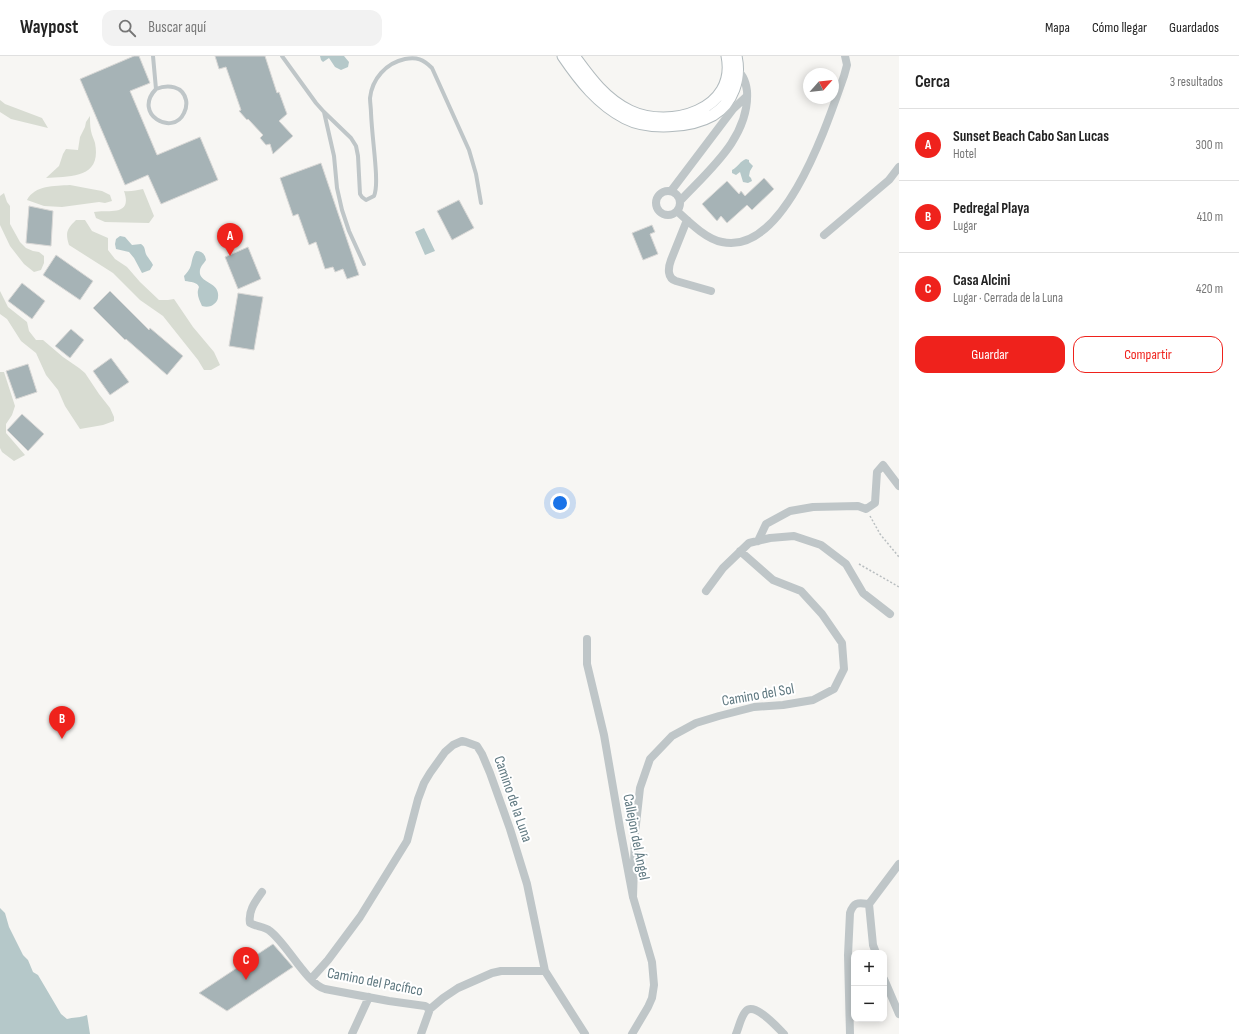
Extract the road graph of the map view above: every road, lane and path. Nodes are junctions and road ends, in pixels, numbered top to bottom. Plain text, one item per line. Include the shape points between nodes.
1 (153, 56) edge
2 (282, 56) edge
3 (563, 56) edge
4 (574, 56) edge
5 (727, 56) edge
6 (736, 56) edge
7 (845, 56) edge
8 (734, 70) junction
9 (156, 89) junction
10 (746, 97) junction
11 (324, 112) junction
12 (627, 115) junction
13 (899, 167) edge
14 (671, 191) junction
15 (680, 201) junction
16 (481, 203) dead end
17 (677, 211) junction
18 (687, 220) junction
19 (824, 235) dead end
20 (364, 264) dead end
21 (711, 291) dead end
22 (899, 486) edge
23 (866, 509) junction
24 (758, 541) junction
25 (740, 552) junction
26 (899, 557) edge
27 (859, 564) dead end
28 (899, 587) edge
29 (706, 591) dead end
30 (890, 614) dead end
31 (587, 639) dead end
32 (899, 864) edge
33 (262, 892) dead end
34 (633, 897) junction
35 (869, 904) junction
36 (875, 950) edge
37 (545, 971) junction
38 (311, 979) junction
39 (887, 986) edge
40 (369, 997) junction
41 (430, 1008) junction
42 (899, 1014) edge
43 (352, 1034) edge
44 (421, 1034) edge
45 (585, 1034) edge
46 (632, 1034) edge
47 (736, 1034) edge
48 (784, 1034) edge
49 (850, 1034) edge

1 - 9 lane
2 - 11 lane
3 - 12 street via 594,95 610,109
4 - 12 street via 604,93
5 - 8 street
6 - 8 street
7 - 18 street via 847,64 844,76 814,156 804,176 768,227 752,238 727,243 710,237
8 - 10 street via 744,78
8 - 12 street via 737,81 732,94 723,107 713,115 687,124 662,127 644,124
9 - 9 lane via 148,101 152,115 164,123 180,119 186,108 183,93 170,86
10 - 14 street via 733,109
10 - 15 street via 744,118 729,148
11 - 16 lane via 356,146 360,194 364,200 369,199 374,196 376,189 370,98 373,86 381,73 400,60 413,57 426,63 432,68 469,150
11 - 20 lane via 342,210
13 - 19 street via 889,180
14 - 15 street
14 - 17 street via 658,196 656,204 659,211 666,215
15 - 17 street
17 - 18 street
18 - 21 street via 671,260 670,275 673,280
22 - 23 street via 883,465 877,472 875,503
23 - 24 street via 858,506 813,506 790,511 766,524
23 - 26 path via 880,534
24 - 25 street via 749,543
24 - 30 street via 794,536 821,546 846,564 863,593
25 - 29 street via 723,568
25 - 34 street, Camino del Sol via 773,580 801,591 822,614 842,643 844,669 834,689 813,700 754,707 696,723 672,736 650,759 640,788 635,833
27 - 28 path
31 - 34 street, Callejon del Ángel via 587,664 604,735
32 - 35 street
33 - 38 street, Camino del Pacífico via 252,908 250,923 276,936
34 - 46 street, Callejon del Ángel via 652,962 654,985 648,1008
35 - 36 street
35 - 49 street via 857,903 852,906 850,913
37 - 38 street, Camino de la Luna via 527,884 490,773 477,746 462,741 445,752 430,773 418,799 404,846 360,917 320,971
37 - 41 street, Camino del Pacífico via 492,973 458,988
37 - 45 street
38 - 40 street, Camino del Pacífico via 321,988
39 - 42 street
40 - 41 street, Camino del Pacífico
40 - 43 street
41 - 44 street
47 - 48 street via 744,1014 749,1008 753,1008

